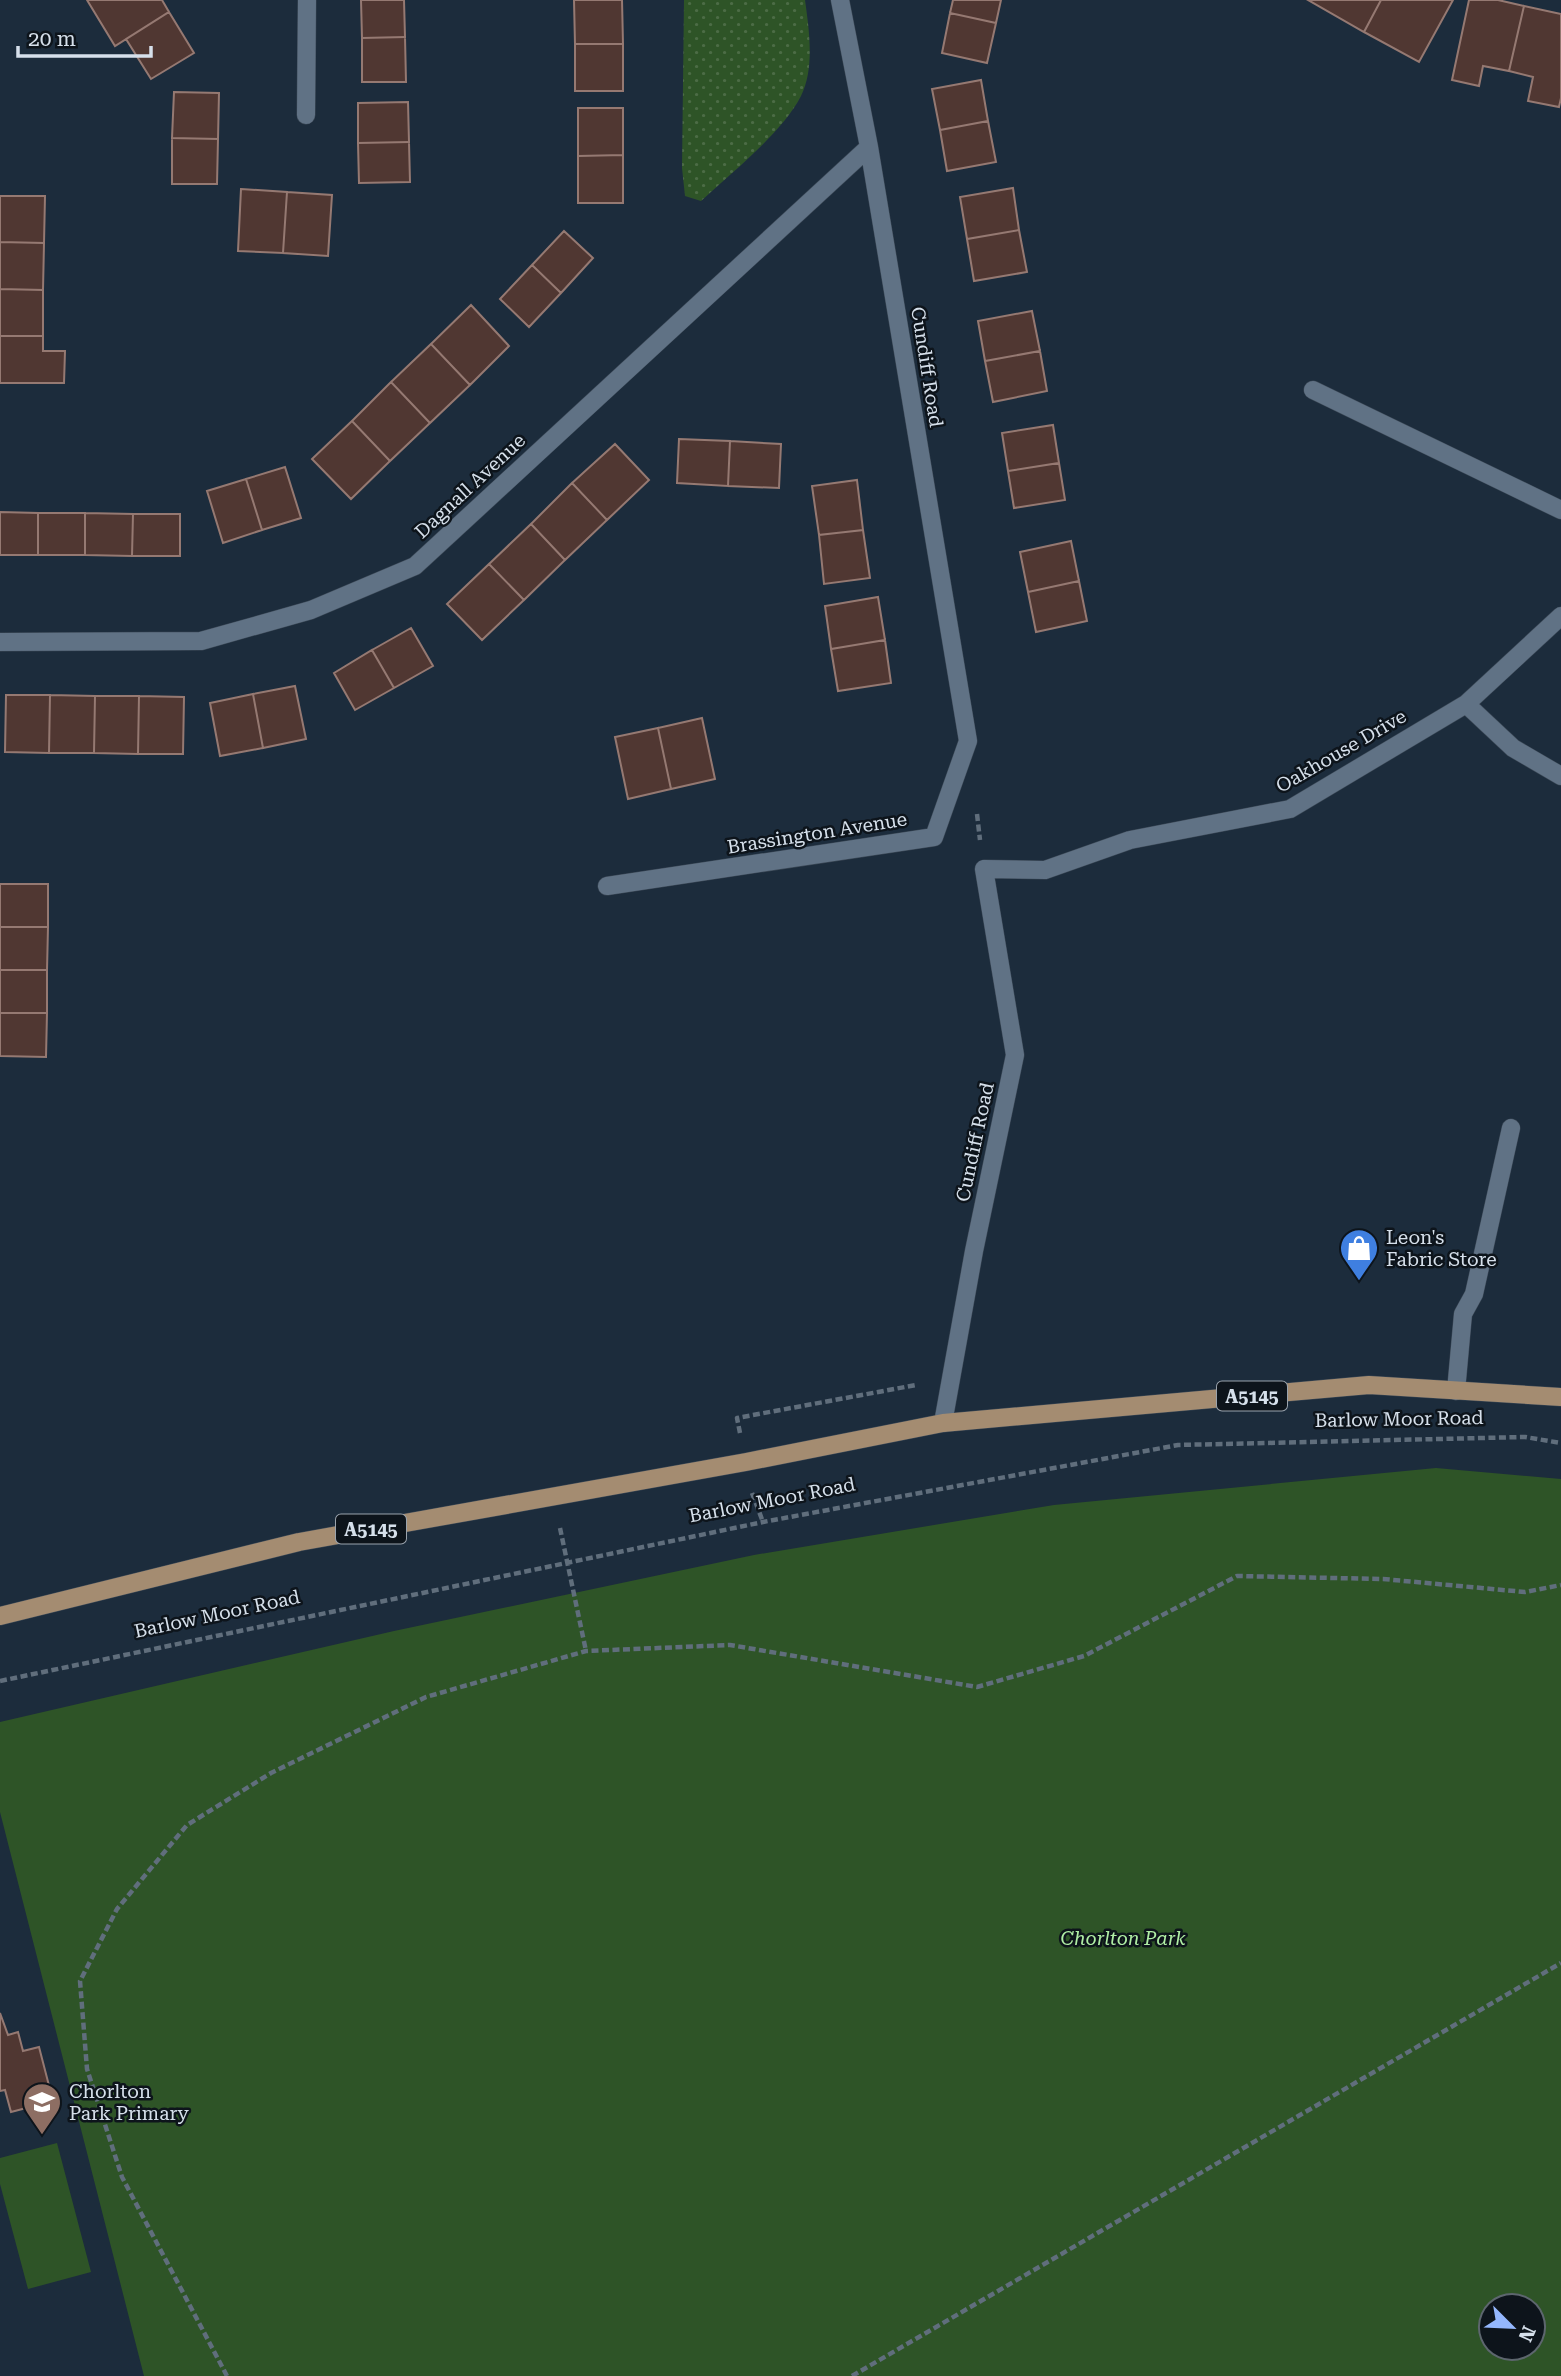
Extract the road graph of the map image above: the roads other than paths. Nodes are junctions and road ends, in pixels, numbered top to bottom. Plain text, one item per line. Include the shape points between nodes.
1 (307, 0) edge
2 (840, 0) edge
3 (306, 115) dead end
4 (869, 148) junction
5 (1313, 390) dead end
6 (1561, 510) edge
7 (1561, 617) edge
8 (0, 642) edge
9 (1466, 704) junction
10 (968, 741) joint
11 (1561, 776) edge
12 (984, 869) joint
13 (607, 886) dead end
14 (1511, 1128) dead end
15 (1456, 1391) junction
16 (1561, 1397) edge
17 (943, 1423) junction
18 (0, 1616) edge

1 - 3 street
2 - 4 street, Cundiff Road
4 - 8 street, Dagnall Avenue via 415,566 311,610 201,641
4 - 10 street, Cundiff Road
5 - 6 street
7 - 9 street, Oakhouse Drive
9 - 11 street via 1513,748
9 - 12 street, Oakhouse Drive via 1290,809 1130,840 1045,870
10 - 13 street, Brassington Avenue via 934,837
12 - 17 street, Cundiff Road via 1015,1055
14 - 15 street via 1474,1294 1463,1314
15 - 16 main road, Barlow Moor Road / A5145
15 - 17 main road, Barlow Moor Road / A5145 via 1369,1385
17 - 18 main road, Barlow Moor Road / A5145 via 299,1542

